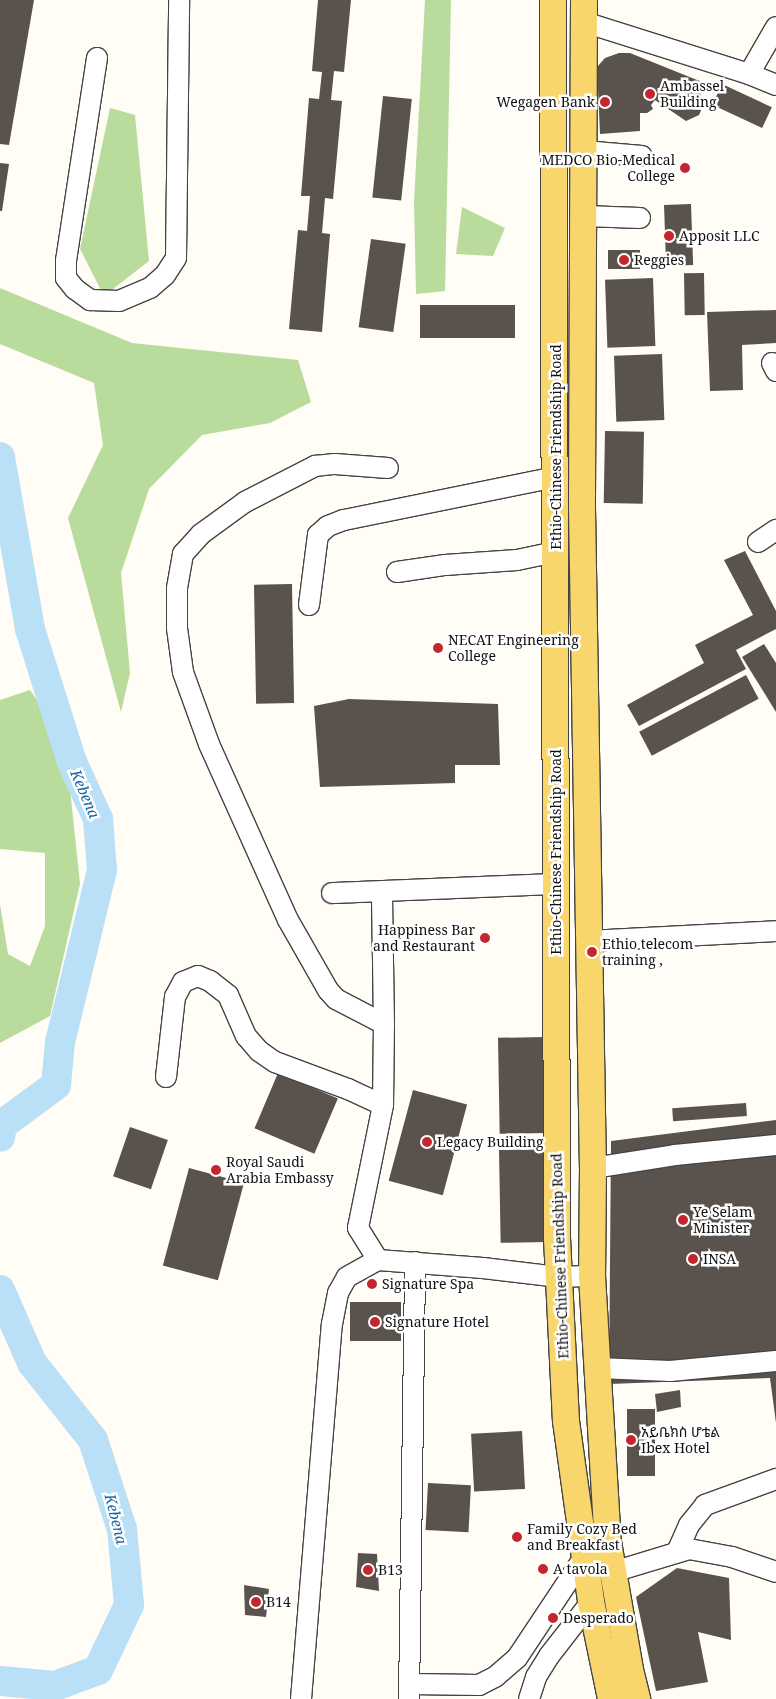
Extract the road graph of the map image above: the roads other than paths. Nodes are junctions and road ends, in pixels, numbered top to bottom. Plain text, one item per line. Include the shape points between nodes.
1 (179, 0) edge
2 (553, 0) edge
3 (584, 11) edge
4 (776, 27) edge
5 (97, 58) dead end
6 (749, 74) junction
7 (776, 85) edge
8 (584, 151) junction
9 (642, 156) dead end
10 (584, 216) junction
11 (640, 218) dead end
12 (388, 468) dead end
13 (556, 477) junction
14 (582, 508) junction
15 (554, 510) junction
16 (776, 530) edge
17 (758, 542) dead end
18 (556, 552) junction
19 (397, 572) dead end
20 (310, 605) dead end
21 (556, 884) junction
22 (332, 892) dead end
23 (382, 892) junction
24 (776, 931) edge
25 (588, 941) junction
26 (384, 1024) junction
27 (166, 1077) dead end
28 (383, 1105) junction
29 (776, 1145) edge
30 (593, 1168) junction
31 (378, 1260) junction
32 (415, 1262) junction
33 (592, 1276) junction
34 (559, 1277) junction
35 (776, 1362) edge
36 (598, 1368) junction
37 (776, 1479) edge
38 (677, 1552) junction
39 (584, 1557) junction
40 (613, 1572) junction
41 (776, 1572) edge
42 (591, 1602) junction
43 (410, 1691) edge
44 (301, 1699) edge
45 (529, 1699) edge
46 (611, 1699) edge
47 (638, 1699) edge

1 - 5 street via 176,258 165,275 150,288 118,302 90,300 66,278 66,260
2 - 13 main road, Ethio-Chinese Friendship Road
3 - 6 street
3 - 8 main road, Ethio-Chinese Friendship Road
4 - 6 street
6 - 7 street
8 - 9 street
8 - 10 main road, Ethio-Chinese Friendship Road
10 - 11 street
10 - 14 main road, Ethio-Chinese Friendship Road
12 - 26 street via 335,464 315,466 245,502 201,534 183,554 177,588 177,628 183,672 209,744 288,920 336,999
13 - 15 main road, Ethio-Chinese Friendship Road
13 - 20 street via 344,520 328,526 318,535
14 - 15 main road
14 - 25 main road, Ethio-Chinese Friendship Road
15 - 18 main road, Ethio-Chinese Friendship Road
16 - 17 street
18 - 19 street via 518,560
18 - 21 main road, Ethio-Chinese Friendship Road
21 - 23 street
21 - 34 main road, Ethio-Chinese Friendship Road
22 - 23 street
23 - 26 street
24 - 25 street
25 - 30 main road, Ethio-Chinese Friendship Road
26 - 28 street
27 - 28 street via 175,997 183,982 198,976 228,995 246,1036 259,1051 275,1062
28 - 31 street via 358,1228
29 - 30 street via 674,1155
30 - 33 main road, Ethio-Chinese Friendship Road
31 - 32 street
31 - 44 street via 347,1278 338,1293 332,1324
32 - 34 street
32 - 43 street
33 - 34 street
33 - 36 main road, Ethio-Chinese Friendship Road
34 - 39 main road, Ethio-Chinese Friendship Road via 566,1421
35 - 36 street via 670,1371
36 - 40 main road, Ethio-Chinese Friendship Road via 608,1542
37 - 38 street via 705,1505 689,1525
38 - 40 street
38 - 41 street via 700,1549
39 - 42 main road, Ethio-Chinese Friendship Road
39 - 43 street via 517,1658 495,1677 479,1685
40 - 47 main road, Ethio-Chinese Friendship Road
42 - 45 street via 549,1656 536,1677
42 - 46 main road, Ethio-Chinese Friendship Road

